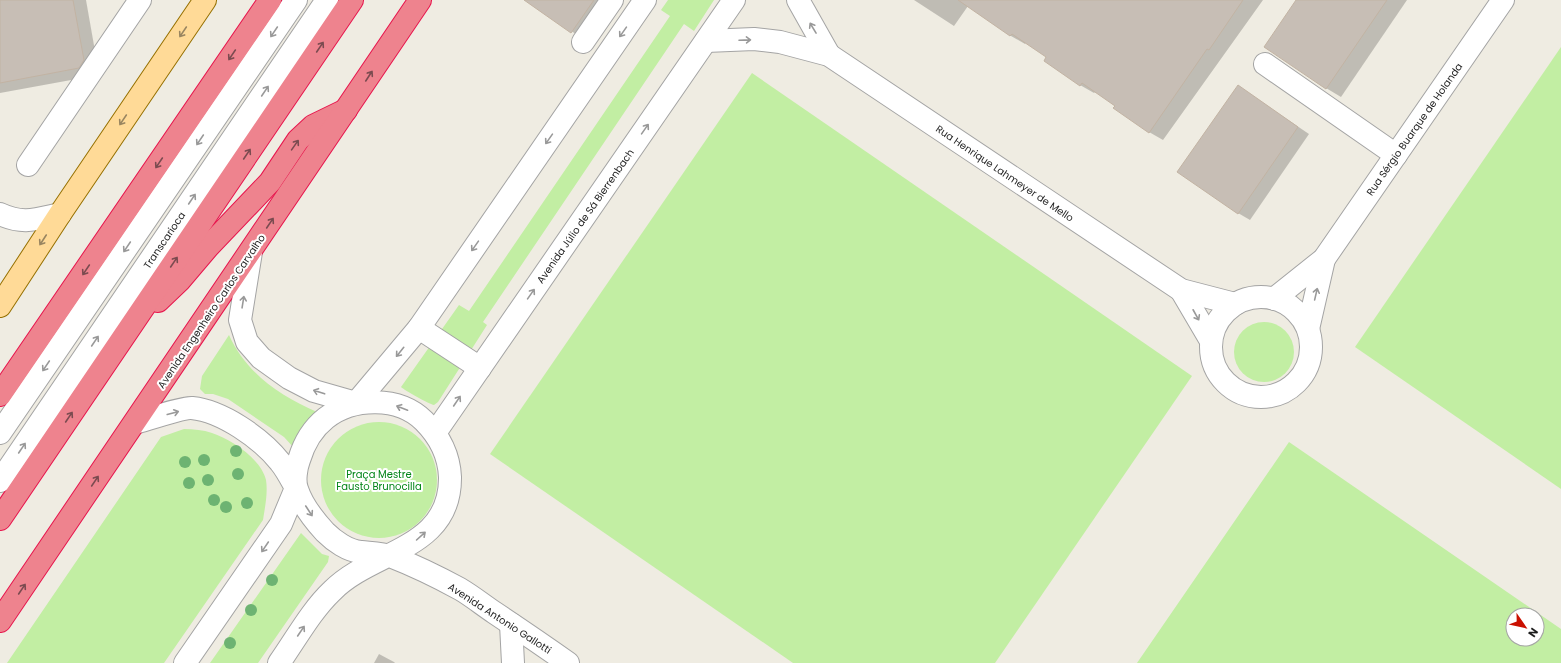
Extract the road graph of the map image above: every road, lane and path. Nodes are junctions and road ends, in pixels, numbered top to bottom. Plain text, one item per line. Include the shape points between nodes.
1 (140, 0) edge
2 (205, 0) edge
3 (270, 0) edge
4 (296, 0) edge
5 (327, 0) edge
6 (352, 0) edge
7 (420, 0) edge
8 (612, 0) edge
9 (645, 0) edge
10 (734, 0) edge
11 (798, 0) edge
12 (1503, 0) edge
13 (706, 41) junction
14 (583, 42) dead end
15 (829, 55) junction
16 (1265, 64) dead end
17 (348, 109) junction
18 (1396, 155) junction
19 (28, 166) dead end
20 (0, 214) edge
21 (60, 214) junction
22 (251, 252) junction
23 (1324, 259) junction
24 (1181, 290) junction
25 (1274, 299) junction
26 (1235, 304) junction
27 (0, 306) edge
28 (136, 317) junction
29 (419, 328) junction
30 (1308, 330) junction
31 (1211, 341) junction
32 (480, 368) junction
33 (0, 395) edge
34 (356, 403) junction
35 (135, 423) junction
36 (0, 433) edge
37 (435, 433) junction
38 (0, 481) edge
39 (296, 488) junction
40 (0, 519) edge
41 (388, 555) junction
42 (0, 621) edge
43 (511, 624) junction
44 (184, 663) edge
45 (279, 663) edge
46 (513, 663) edge
47 (568, 663) edge

1 - 19 street
2 -> 21 main road
3 -> 33 highway
4 -> 36 street
38 -> 5 street, Transcarioca
28 -> 6 highway
17 -> 7 highway, Avenida Engenheiro Carlos Carvalho
8 - 14 street
9 -> 29 street
10 - 13 street, Avenida Júlio de Sá Bierrenbach
15 -> 11 street, Rua Henrique Lahmeyer de Mello
12 - 18 street, Rua Sérgio Buarque de Holanda
13 -> 15 street, Rua Henrique Lahmeyer de Mello via 761,40 803,47
32 -> 13 street, Avenida Júlio de Sá Bierrenbach
15 - 24 street, Rua Henrique Lahmeyer de Mello
16 - 18 street
22 -> 17 highway, Avenida Engenheiro Carlos Carvalho
28 -> 17 highway via 161,299 249,205 270,182 298,140 313,126
18 - 23 street, Rua Sérgio Buarque de Holanda
20 - 21 street via 15,220 28,221
21 -> 27 main road
34 -> 22 street via 314,391 289,378 260,358 247,342 240,320
22 - 35 highway, Avenida Engenheiro Carlos Carvalho
23 - 25 street, Rua Sérgio Buarque de Holanda
30 -> 23 street, Rua Sérgio Buarque de Holanda
24 - 26 street, Rua Henrique Lahmeyer de Mello
24 -> 31 street, Rua Henrique Lahmeyer de Mello
25 - 26 street via 1259,297
25 - 30 street via 1295,310
26 - 31 street via 1221,317 1214,328
40 -> 28 highway
29 - 32 street
29 -> 34 street
30 - 31 street via 1311,343 1310,358 1305,371 1287,390 1262,397 1249,396 1225,382 1216,370
37 -> 32 street, Avenida Júlio de Sá Bierrenbach
37 -> 34 street via 422,419 405,408 386,402
34 - 39 street via 328,417 313,431 302,448 296,467
35 -> 39 street via 191,408 218,416 244,429 269,449
42 -> 35 highway, Avenida Engenheiro Carlos Carvalho
41 -> 37 street via 410,546 436,522 446,505 450,486 449,467 445,449
39 -> 41 street via 308,511 335,542 357,552
39 -> 44 street via 281,524
41 - 43 street, Avenida Antonio Gallotti via 460,589
45 -> 41 street via 332,590
43 - 46 street
43 - 47 street, Avenida Antonio Gallotti

